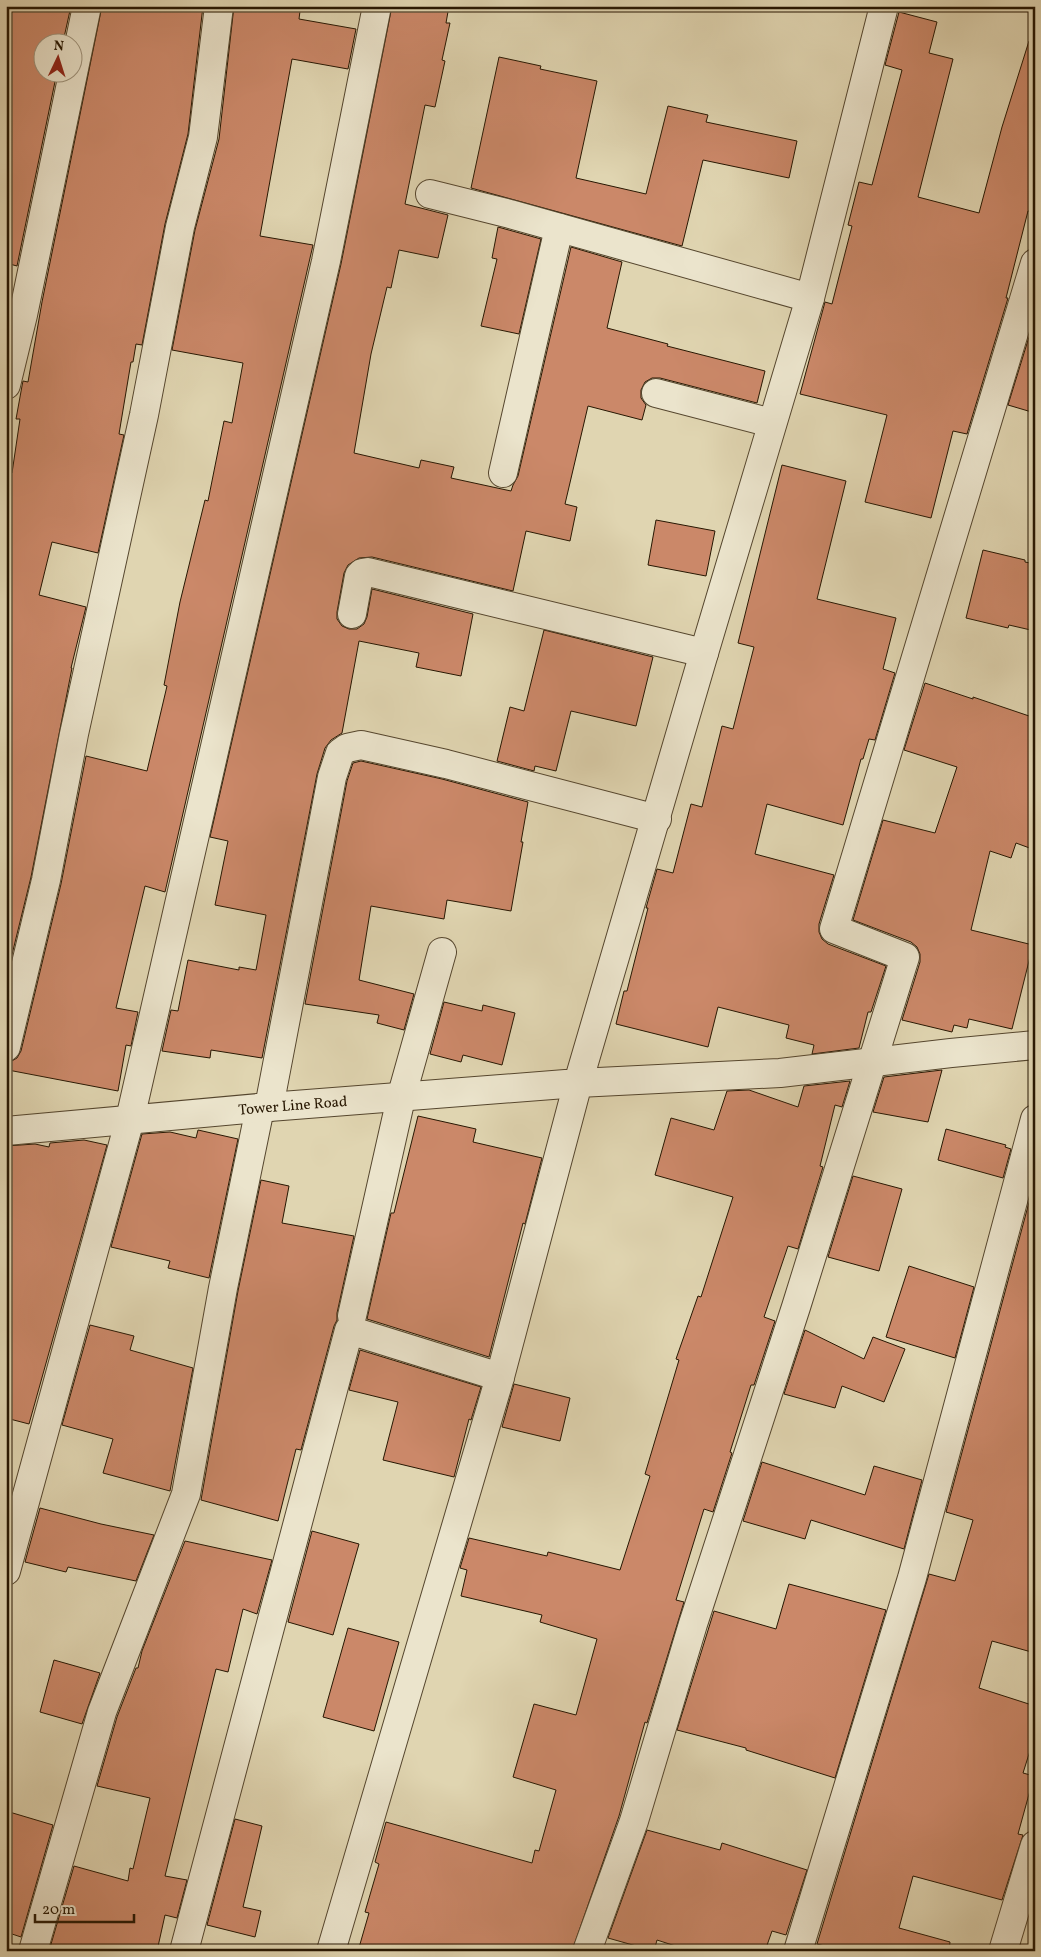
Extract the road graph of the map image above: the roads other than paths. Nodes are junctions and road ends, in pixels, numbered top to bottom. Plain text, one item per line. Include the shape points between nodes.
1 (87, 6) edge
2 (219, 6) edge
3 (377, 6) edge
4 (884, 6) edge
5 (430, 194) dead end
6 (558, 228) junction
7 (1035, 263) edge
8 (810, 298) junction
9 (6, 385) edge
10 (656, 393) dead end
11 (772, 423) junction
12 (503, 473) dead end
13 (352, 614) dead end
14 (704, 653) junction
15 (656, 819) junction
16 (442, 952) dead end
17 (1035, 1045) edge
18 (6, 1047) edge
19 (871, 1062) junction
20 (578, 1083) junction
21 (401, 1098) junction
22 (265, 1108) junction
23 (130, 1119) junction
24 (1035, 1119) edge
25 (6, 1131) edge
26 (352, 1316) dead end
27 (500, 1377) junction
28 (6, 1571) edge
29 (1035, 1845) edge
30 (32, 1951) edge
31 (184, 1951) edge
32 (331, 1951) edge
33 (587, 1951) edge
34 (798, 1951) edge
35 (1003, 1951) edge

1 - 9 street
2 - 18 street via 203,136 180,227 144,415 74,734 46,880
3 - 23 street via 326,261
4 - 8 street
5 - 6 street
6 - 8 street
6 - 12 street
7 - 19 street via 834,930 905,957
8 - 11 street
10 - 11 street
11 - 14 street
13 - 14 street via 359,576 368,572
14 - 15 street
15 - 20 street
15 - 22 street via 362,745 340,753 332,777
16 - 21 street
17 - 19 street, Tower Line Road
19 - 20 street, Tower Line Road via 780,1073
19 - 33 street via 796,1307 692,1624 634,1821
20 - 21 street, Tower Line Road
20 - 27 street
21 - 22 street, Tower Line Road
21 - 26 street
22 - 23 street, Tower Line Road
22 - 30 street via 223,1288 186,1494 102,1712
23 - 25 street, Tower Line Road
23 - 28 street
24 - 34 street via 912,1578
27 - 31 street via 349,1330
27 - 32 street
29 - 35 street

